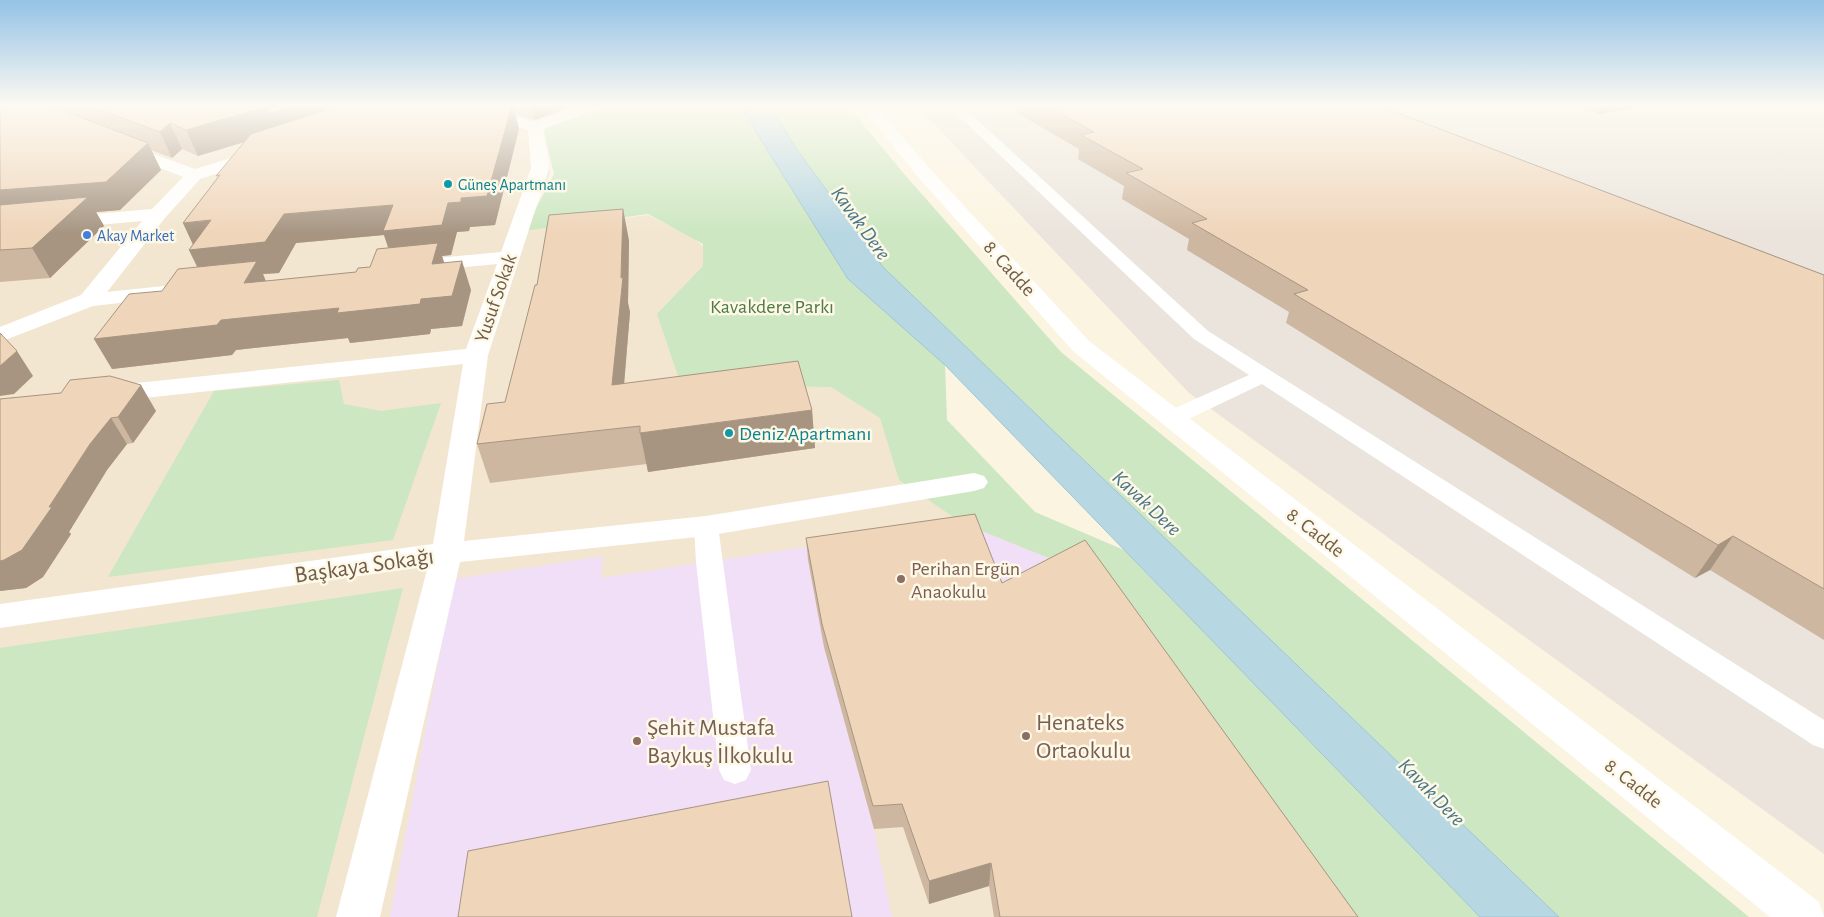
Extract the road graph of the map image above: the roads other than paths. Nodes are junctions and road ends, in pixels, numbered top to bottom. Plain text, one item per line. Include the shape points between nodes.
1 (126, 148) edge
2 (277, 148) edge
3 (538, 148) edge
4 (903, 148) edge
5 (998, 148) edge
6 (194, 175) junction
7 (158, 214) junction
8 (0, 228) edge
9 (509, 257) junction
10 (402, 268) edge
11 (187, 290) edge
12 (89, 300) junction
13 (0, 335) edge
14 (476, 355) junction
15 (1264, 375) junction
16 (89, 396) edge
17 (1172, 418) junction
18 (974, 482) dead end
19 (706, 526) junction
20 (447, 553) junction
21 (0, 616) edge
22 (1824, 736) edge
23 (735, 770) dead end
24 (358, 917) edge
25 (1804, 917) edge

1 - 6 street
2 - 6 street
3 - 9 street, Yusuf Sokak via 540,168
4 - 17 street, 8. Cadde via 1081,346
5 - 15 lane via 1201,334
6 - 7 street
7 - 8 street
7 - 12 street
9 - 10 street
9 - 14 street, Yusuf Sokak
11 - 12 street
12 - 13 street
14 - 16 street
14 - 20 street, Yusuf Sokak
15 - 17 lane
15 - 22 lane
17 - 25 street, 8. Cadde
18 - 19 street
19 - 20 street
19 - 23 lane
20 - 21 street, Başkaya Sokağı
20 - 24 street, Başkaya Sokağı

